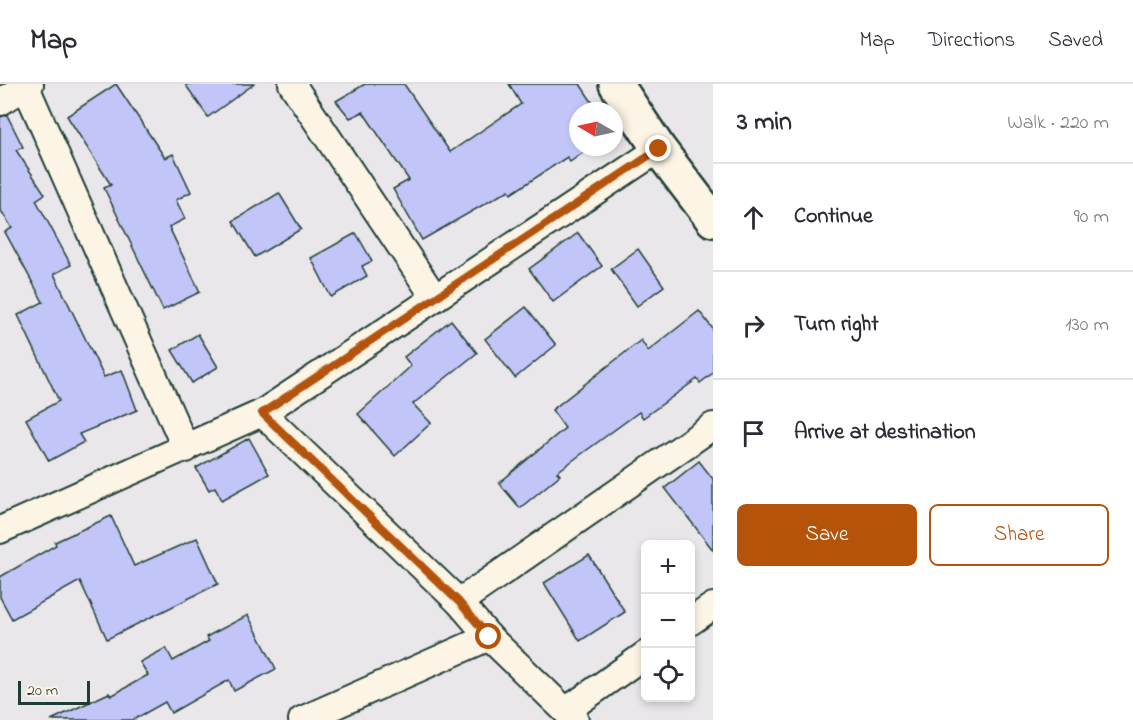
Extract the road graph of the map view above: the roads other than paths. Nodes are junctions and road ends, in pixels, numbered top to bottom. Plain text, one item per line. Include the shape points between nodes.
1 (292, 84) edge
2 (616, 84) edge
3 (28, 85) edge
4 (0, 102) edge
5 (659, 149) junction
6 (713, 220) edge
7 (435, 298) junction
8 (262, 413) junction
9 (713, 426) edge
10 (186, 448) junction
11 (0, 530) edge
12 (459, 602) junction
13 (713, 606) edge
14 (695, 619) edge
15 (489, 637) junction
16 (641, 657) edge
17 (571, 715) edge
18 (302, 720) edge

1 - 7 street
2 - 5 street
3 - 4 street
3 - 10 street
5 - 6 street
5 - 7 street
7 - 8 street
8 - 10 street
8 - 12 street
9 - 12 street
10 - 11 street
12 - 15 street
13 - 14 street
15 - 17 street
15 - 18 street
16 - 17 street

